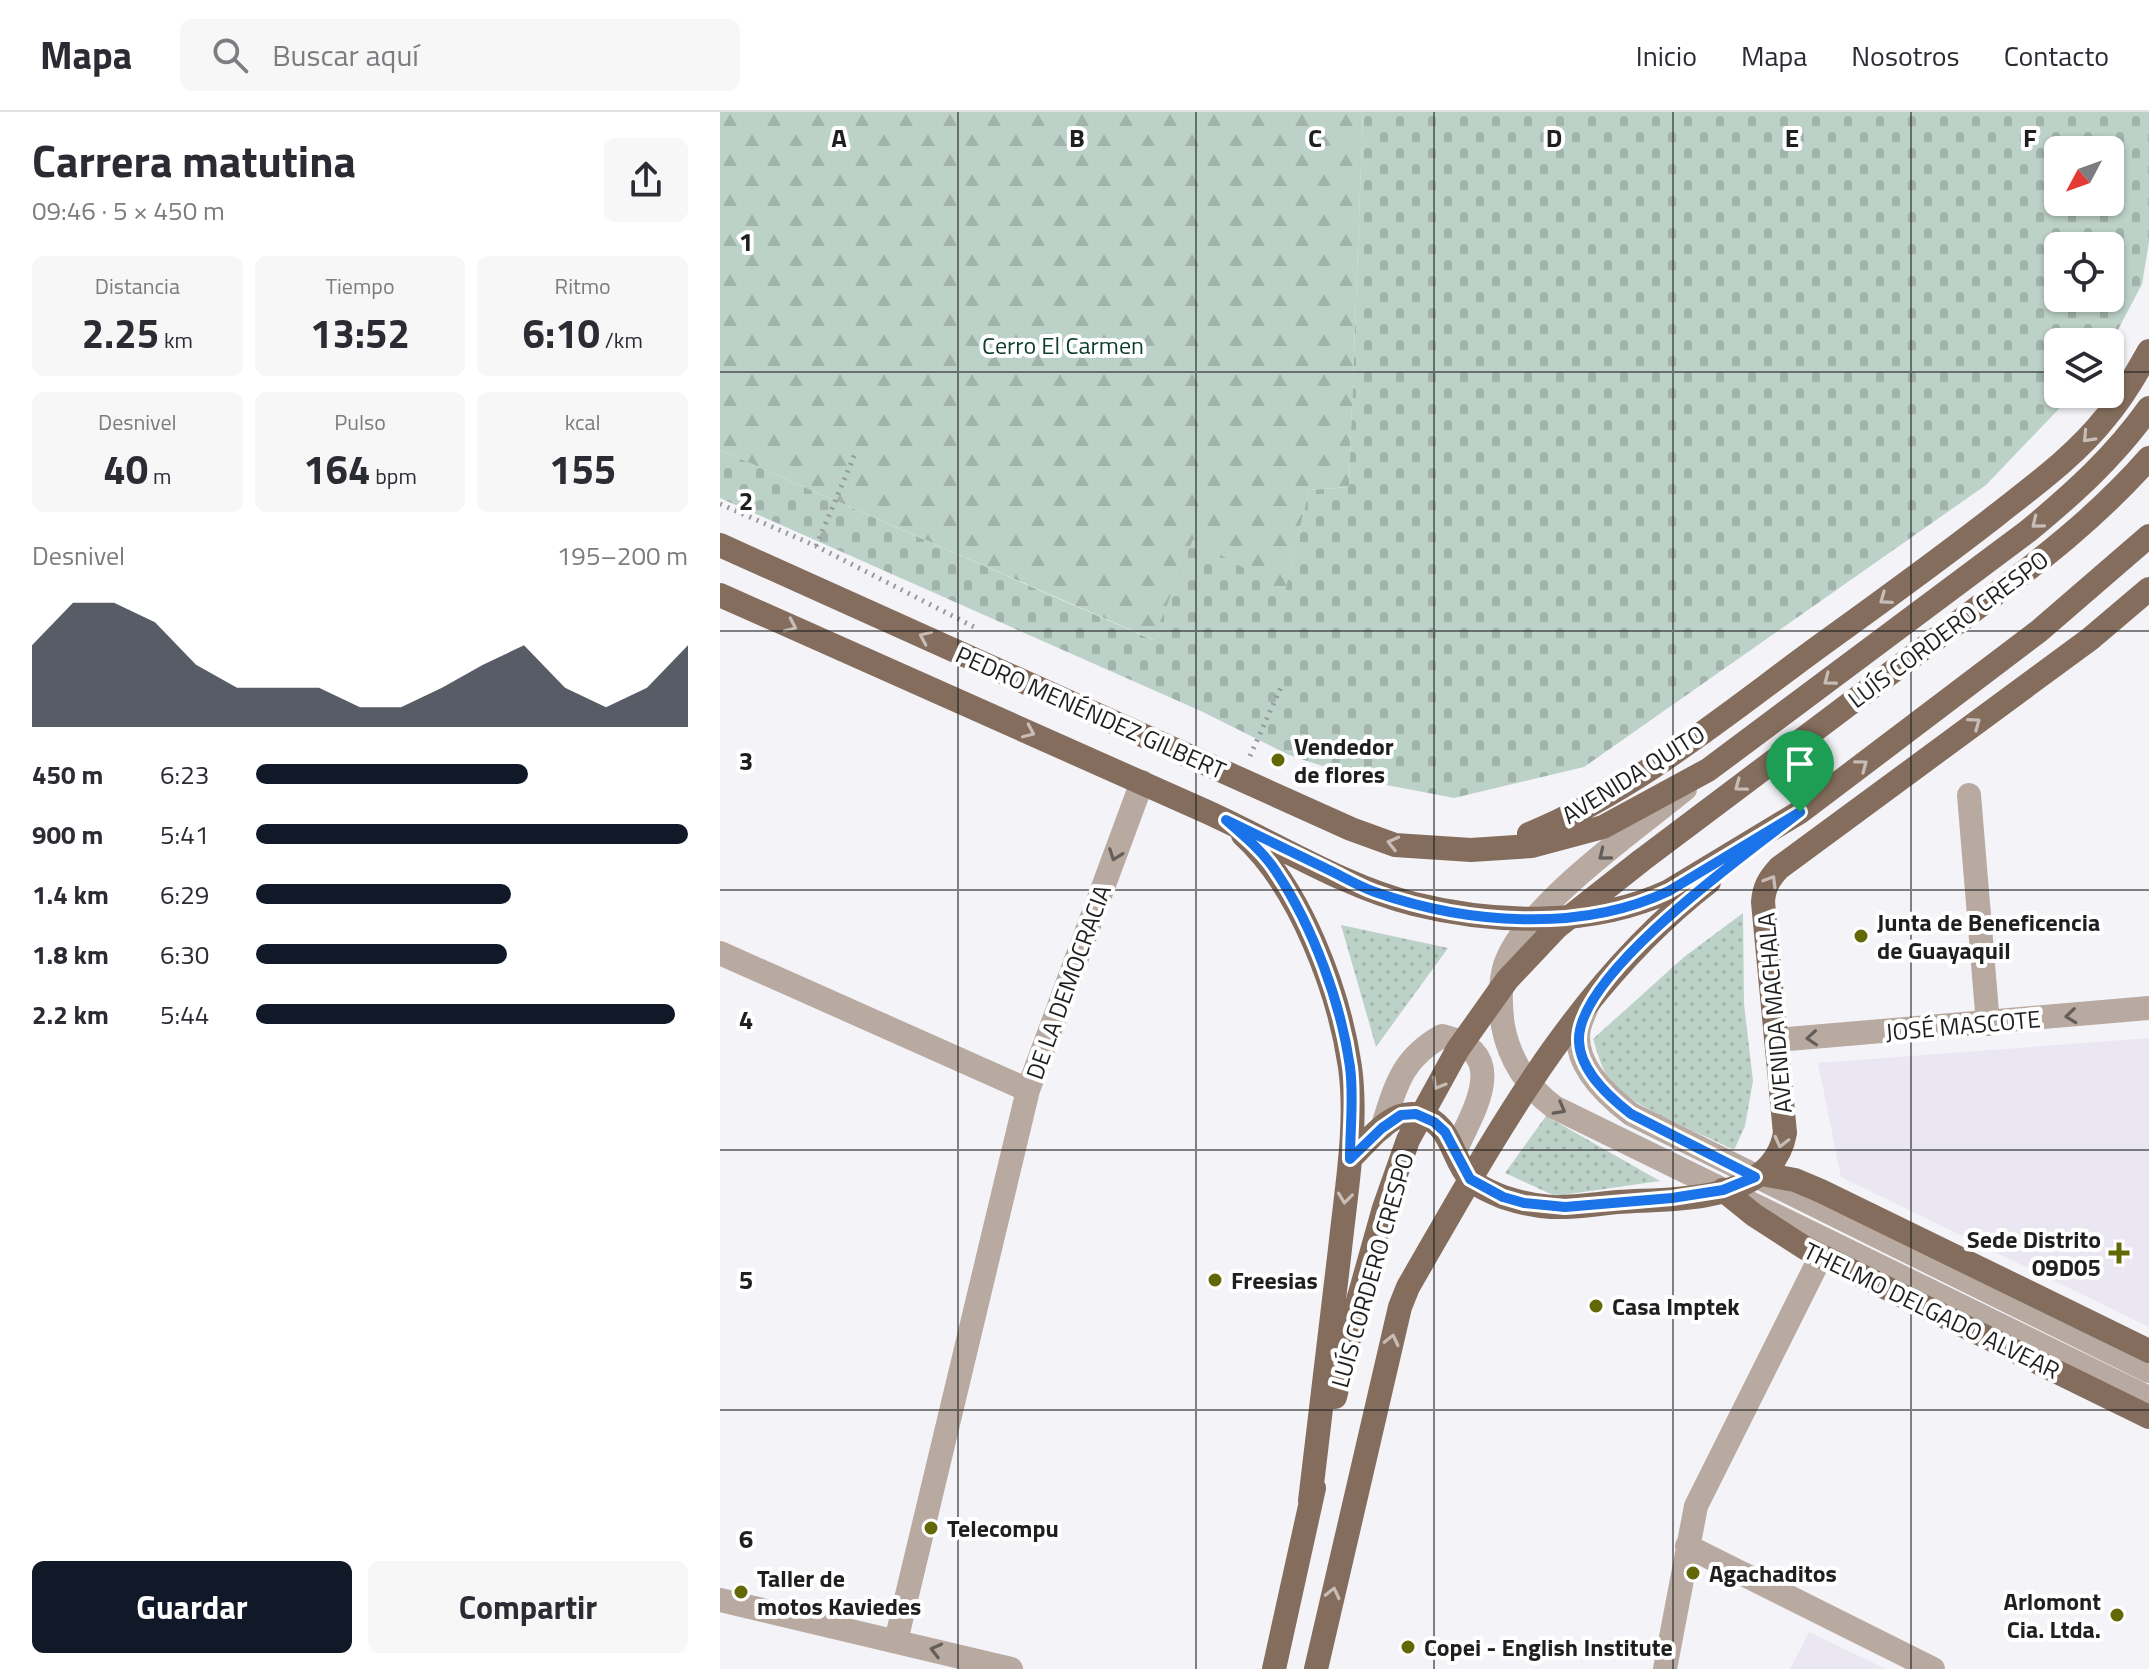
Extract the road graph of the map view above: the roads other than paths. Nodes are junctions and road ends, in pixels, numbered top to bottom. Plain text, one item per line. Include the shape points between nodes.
1 (2149, 351) edge
2 (2149, 408) edge
3 (2149, 458) edge
4 (2149, 536) edge
5 (720, 545) edge
6 (2149, 589) edge
7 (720, 595) edge
8 (1708, 770) junction
9 (1142, 782) junction
10 (1969, 795) dead end
11 (1800, 812) junction
12 (1226, 820) junction
13 (1471, 850) junction
14 (1535, 918) junction
15 (720, 953) edge
16 (1588, 1003) junction
17 (2149, 1008) edge
18 (1988, 1024) junction
19 (1777, 1040) junction
20 (1529, 1085) junction
21 (1028, 1090) junction
22 (1382, 1128) junction
23 (1455, 1151) junction
24 (1350, 1159) junction
25 (1758, 1176) junction
26 (1470, 1179) junction
27 (1723, 1190) junction
28 (1821, 1256) junction
29 (2149, 1351) edge
30 (2149, 1371) edge
31 (2149, 1398) edge
32 (2149, 1417) edge
33 (1310, 1501) junction
34 (1687, 1546) junction
35 (720, 1600) edge
36 (896, 1641) junction
37 (1011, 1669) edge
38 (1274, 1669) edge
39 (1316, 1669) edge
40 (1665, 1669) edge
41 (1933, 1669) edge

1 -> 13 main road, AVENIDA QUITO via 2107,417 2080,446 1955,547 1622,787 1570,817
2 -> 8 main road, AVENIDA QUITO via 2110,458 2039,522
3 -> 33 main road, LUÍS CORDERO CRESPO, bridge via 2066,538 1557,927 1507,980 1458,1049 1408,1140 1359,1297
11 -> 4 main road via 2039,631
13 -> 5 main road, PEDRO MENÉNDEZ GILBERT via 1395,845 1351,829
19 -> 6 main road, AVENIDA MACHALA via 1763,902 1769,879
7 -> 9 main road, PEDRO MENÉNDEZ GILBERT
8 - 13 main road, AVENIDA QUITO via 1603,827 1532,846
8 -> 14 street, THELMO DELGADO ALVEAR
9 - 12 main road, PEDRO MENÉNDEZ GILBERT
9 -> 21 street, DE LA DEMOCRACIA
10 - 18 street
11 - 14 main road via 1647,901
11 - 16 main road, LUÍS CORDERO CRESPO via 1680,905
12 - 14 main road via 1399,900 1458,914
12 - 24 main road via 1276,871 1329,983 1350,1070
14 - 20 street, THELMO DELGADO ALVEAR via 1506,962 1501,983 1505,1034
15 - 21 street, DE LA DEMOCRACIA
16 - 20 main road, LUÍS CORDERO CRESPO
16 - 25 street, THELMO DELGADO ALVEAR via 1578,1044 1607,1094 1631,1114
17 -> 18 street, JOSÉ MASCOTE
18 -> 19 street, JOSÉ MASCOTE
19 -> 25 main road, AVENIDA MACHALA via 1785,1133 1779,1154
20 - 26 main road, LUÍS CORDERO CRESPO
20 -> 27 street, THELMO DELGADO ALVEAR via 1554,1107
21 - 36 street
22 - 23 main road via 1401,1115 1416,1114 1445,1132
22 - 23 street via 1398,1077 1409,1062 1442,1036 1455,1039 1465,1043 1484,1068 1477,1104
22 - 24 main road
23 - 26 main road
24 -> 33 main road
25 - 27 main road
25 - 29 main road, THELMO DELGADO ALVEAR via 1795,1180 1821,1191
25 - 30 street, THELMO DELGADO ALVEAR
26 - 27 main road via 1503,1197 1550,1207
39 -> 26 main road, LUÍS CORDERO CRESPO via 1400,1307
27 - 28 main road, THELMO DELGADO ALVEAR via 1772,1228
27 - 31 street, THELMO DELGADO ALVEAR
28 - 32 main road, THELMO DELGADO ALVEAR
28 - 34 street via 1696,1506
33 - 38 main road
34 - 40 street
34 - 41 street
35 - 36 street
37 -> 36 street

